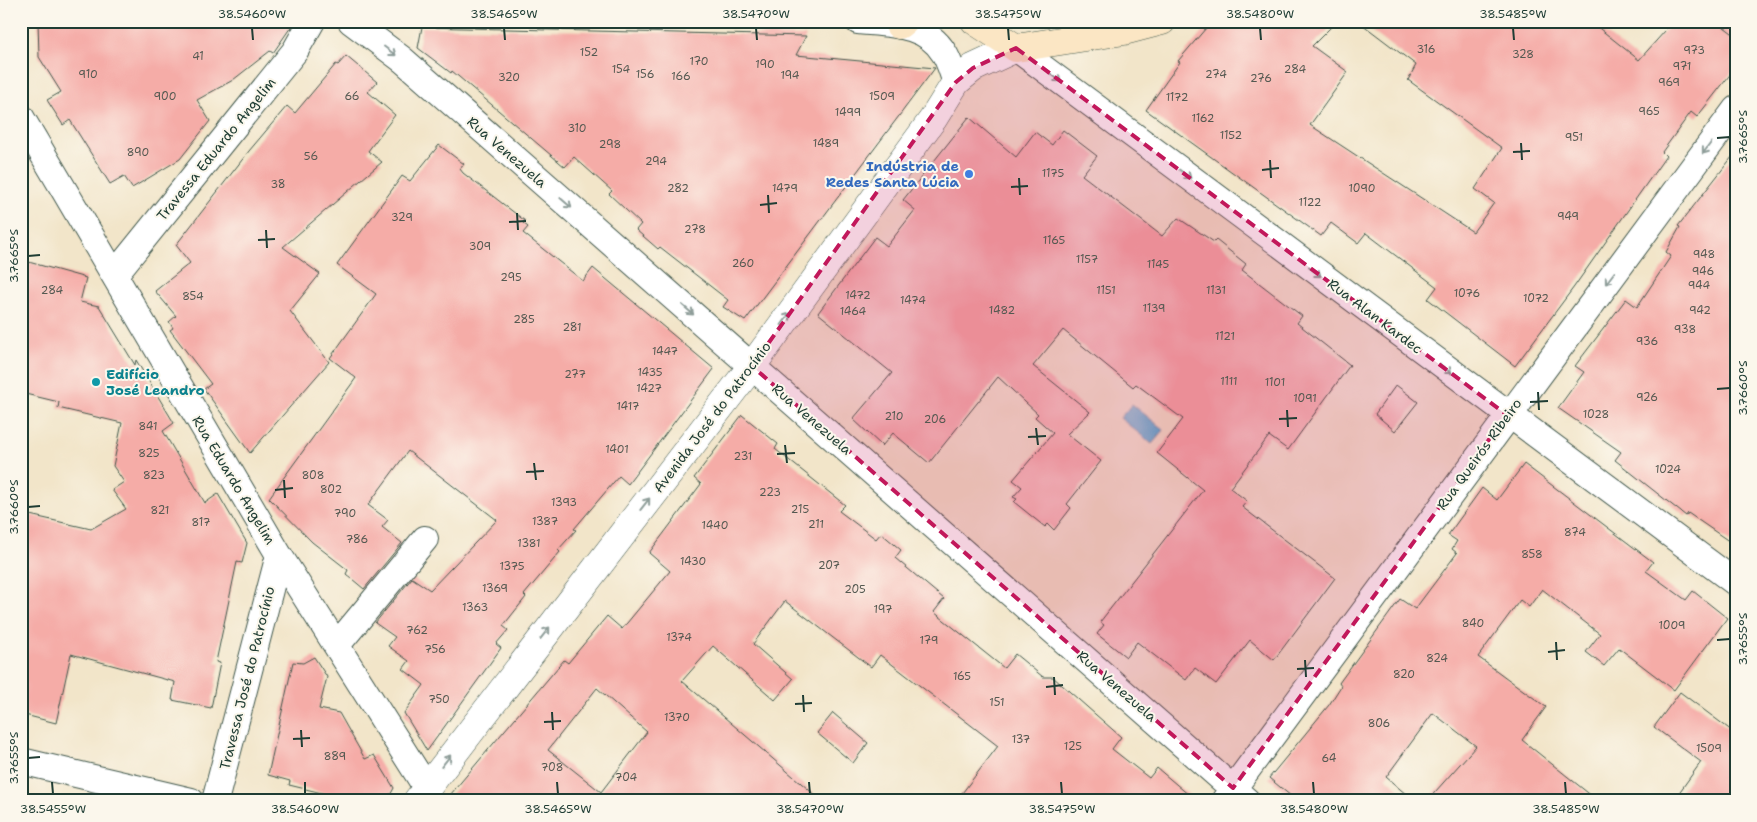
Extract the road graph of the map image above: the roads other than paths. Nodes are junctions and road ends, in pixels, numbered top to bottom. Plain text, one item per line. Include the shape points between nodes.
1 (312, 21) edge
2 (351, 21) edge
3 (858, 21) edge
4 (975, 21) edge
5 (1162, 21) edge
6 (902, 23) edge
7 (1016, 48) junction
8 (956, 82) junction
9 (1736, 108) edge
10 (21, 117) edge
11 (115, 274) junction
12 (752, 366) junction
13 (1508, 415) junction
14 (425, 539) dead end
15 (279, 555) junction
16 (1736, 583) edge
17 (337, 645) junction
18 (21, 762) edge
19 (422, 794) edge
20 (1234, 796) edge
21 (191, 801) edge
22 (215, 801) edge

1 - 11 street, Travessa Eduardo Angelim via 295,51
2 -> 12 street, Rua Venezuela via 403,60
3 - 6 street
4 - 7 main road
5 - 7 main road via 1124,31
6 - 8 street via 935,41 945,54
7 - 8 street, Avenida José do Patrocínio via 973,68
7 -> 13 street, Rua Alan Kardec
12 -> 8 street, Avenida José do Patrocínio via 933,119
9 -> 13 street, Rua Queirós Ribeiro
10 - 11 street, Rua Eduardo Angelim
11 - 15 street, Rua Eduardo Angelim
19 -> 12 street, Avenida José do Patrocínio
12 - 20 street, Rua Venezuela
13 - 16 street, Rua Alan Kardec
13 - 20 street, Rua Queirós Ribeiro
14 - 17 street
15 - 17 street, Rua Eduardo Angelim
15 - 22 street, Travessa José do Patrocínio
17 - 19 street, Rua Eduardo Angelim
18 - 21 street

